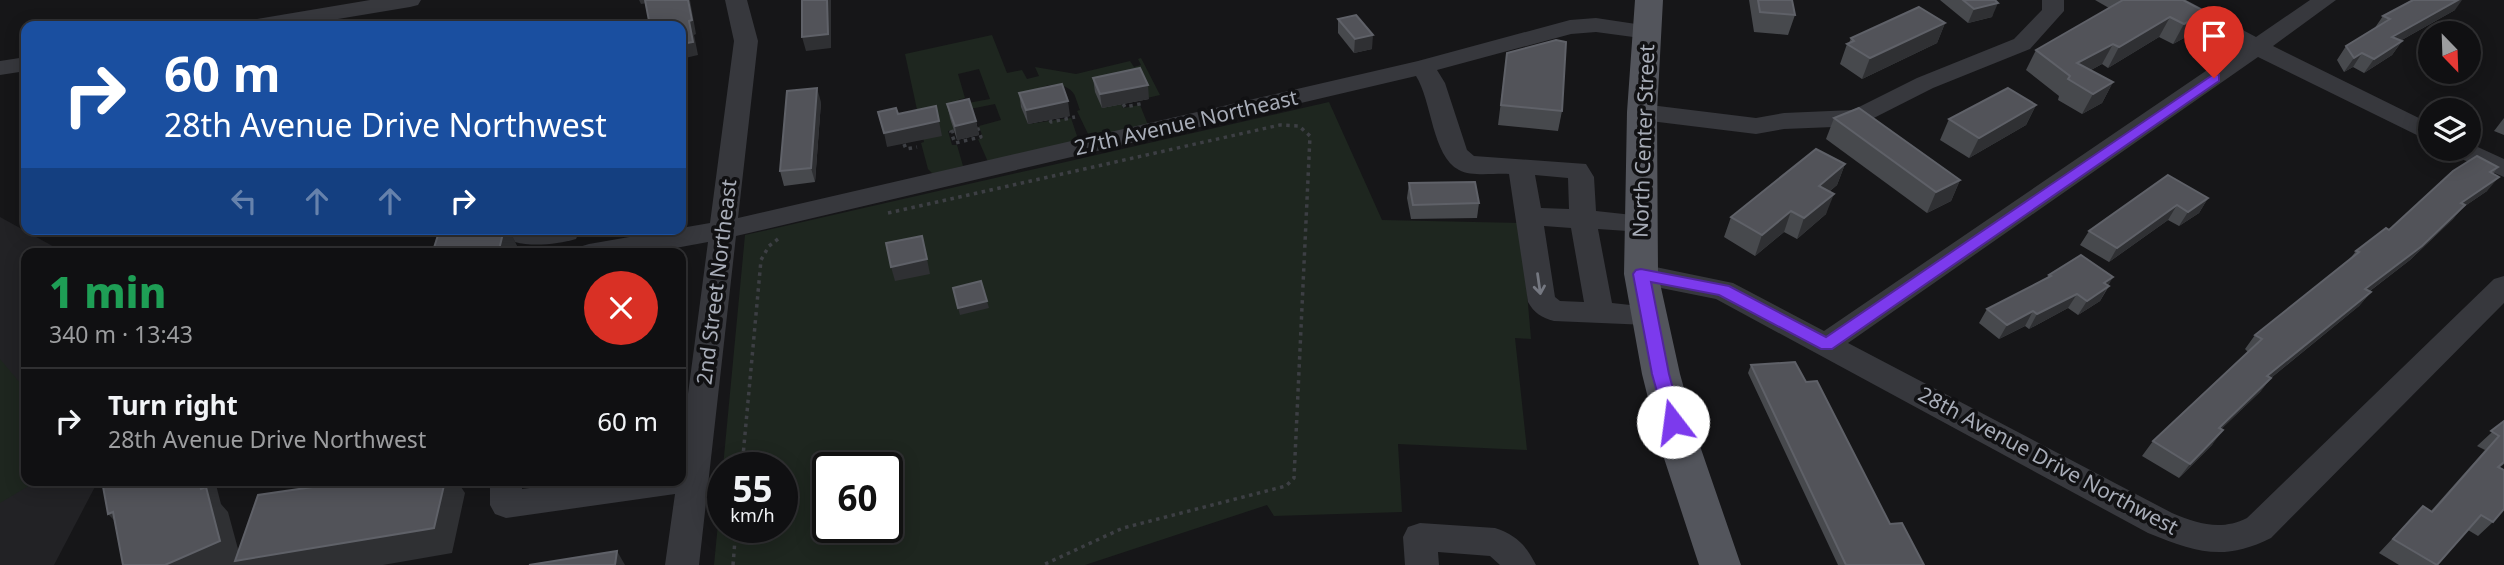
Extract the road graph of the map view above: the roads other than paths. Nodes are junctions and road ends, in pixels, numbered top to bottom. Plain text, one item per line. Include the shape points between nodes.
1 (410, 0) edge
2 (736, 0) edge
3 (2053, 0) edge
4 (2168, 0) edge
5 (2325, 0) edge
6 (345, 6) edge
7 (1648, 16) edge
8 (279, 21) edge
9 (2259, 48) junction
10 (21, 65) edge
11 (1423, 67) junction
12 (0, 68) edge
13 (1643, 104) junction
14 (2418, 128) edge
15 (2481, 158) edge
16 (1520, 166) junction
17 (2504, 169) edge
18 (1530, 216) junction
19 (1583, 219) junction
20 (1642, 223) junction
21 (724, 230) junction
22 (525, 235) edge
23 (564, 238) edge
24 (623, 248) edge
25 (1641, 274) junction
26 (2504, 286) edge
27 (1600, 313) junction
28 (1648, 315) junction
29 (1826, 344) junction
30 (686, 462) edge
31 (506, 486) edge
32 (641, 486) edge
33 (683, 486) edge
34 (682, 565) edge
35 (1422, 565) edge
36 (1519, 565) edge
37 (1720, 565) edge

1 - 6 street
2 - 21 street, 2nd Street Northeast via 746,41
3 - 13 street via 2053,11 2026,41 1851,119 1784,121
4 - 9 street
5 - 9 street
6 - 8 street
7 - 11 street, 27th Avenue Northeast via 1570,27
7 - 13 main road, North Center Street
9 - 14 street
9 - 29 street
10 - 12 street
11 - 16 street via 1433,83 1456,154 1468,164
11 - 21 street, 27th Avenue Northeast
13 - 20 main road, North Center Street
15 - 17 street
16 - 18 street
16 - 19 street via 1577,170
18 - 19 street
18 -> 27 street via 1542,302 1554,311
19 - 20 street
19 - 27 street
20 - 25 main road, North Center Street
21 - 24 street, 27th Avenue Northeast
21 - 30 street, 2nd Street Northeast
22 - 23 street
25 - 28 main road, North Center Street
25 - 29 street, 28th Avenue Drive Northwest via 1723,290
26 - 29 street, 28th Avenue Drive Northwest via 2259,528 2234,540 2191,536 2160,523
27 - 28 street
28 - 37 main road, North Center Street via 1680,446
31 - 32 street via 506,505
33 - 34 street, 2nd Street Northeast
35 - 36 street via 1420,537 1495,542 1508,549

